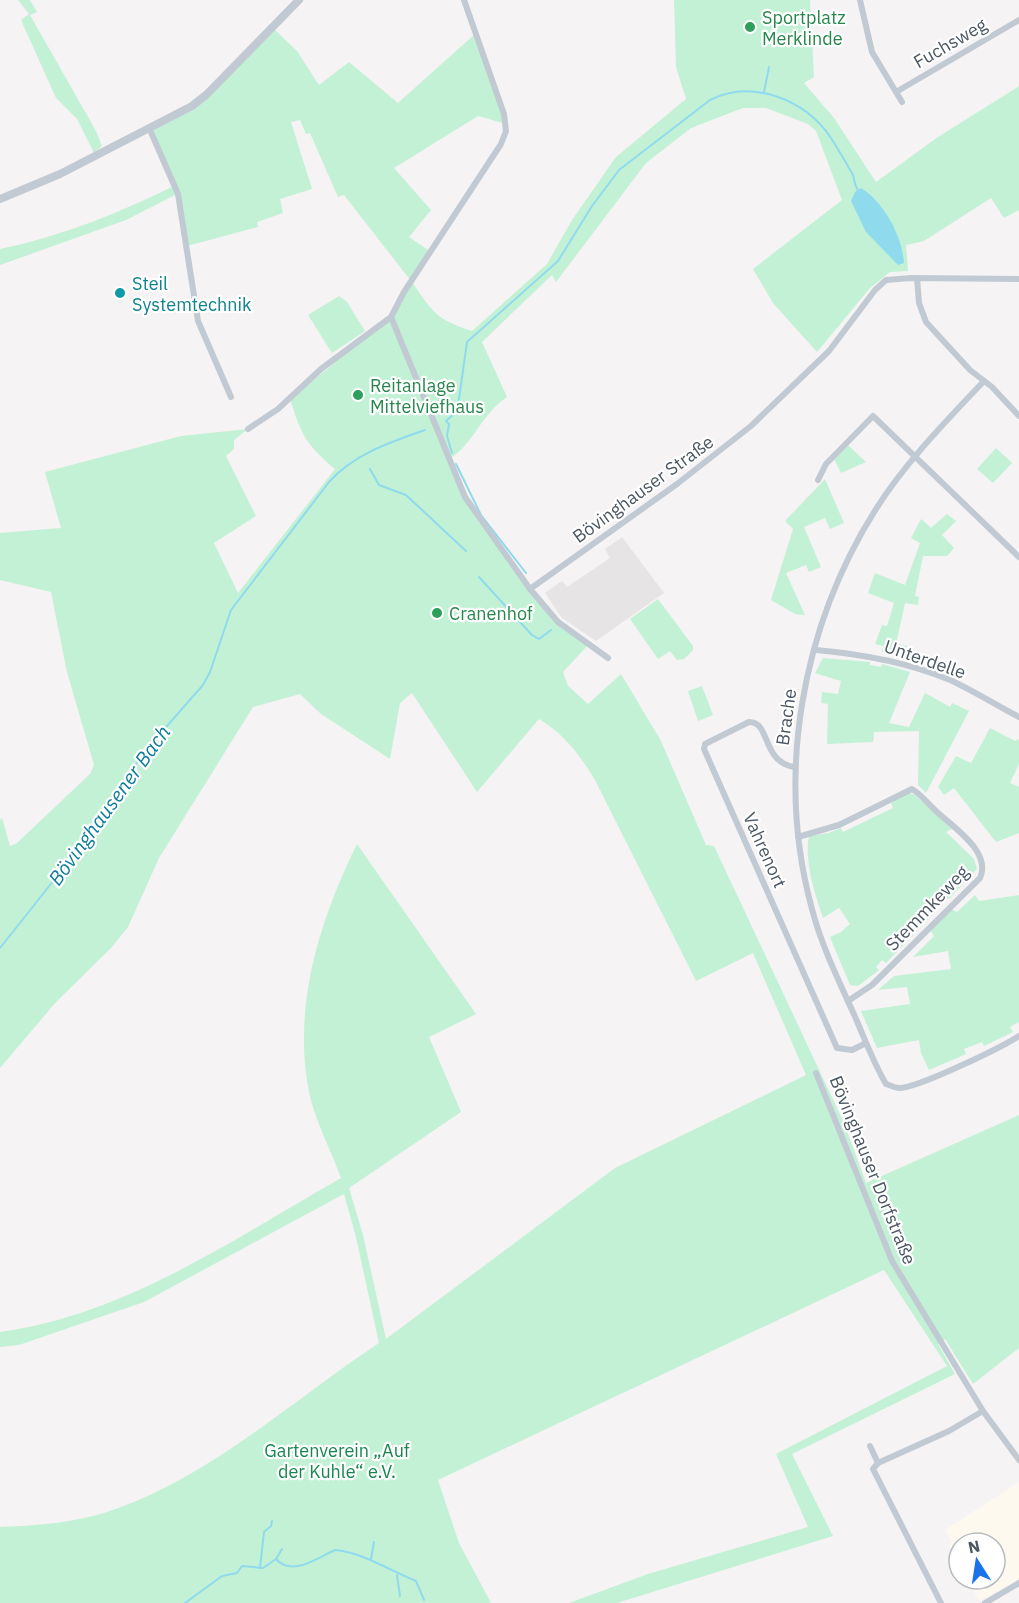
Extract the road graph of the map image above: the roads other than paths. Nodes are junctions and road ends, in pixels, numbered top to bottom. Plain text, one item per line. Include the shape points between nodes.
1 (299, 0) edge
2 (464, 0) edge
3 (860, 0) edge
4 (1019, 20) edge
5 (896, 92) junction
6 (902, 102) dead end
7 (150, 130) junction
8 (0, 199) edge
9 (917, 278) junction
10 (1019, 279) edge
11 (391, 317) junction
12 (984, 381) junction
13 (231, 397) dead end
14 (1019, 416) edge
15 (248, 429) dead end
16 (917, 457) junction
17 (818, 480) dead end
18 (1019, 557) edge
19 (530, 589) junction
20 (816, 650) junction
21 (608, 658) dead end
22 (1019, 717) edge
23 (794, 766) junction
24 (798, 837) junction
25 (848, 1000) junction
26 (1019, 1036) edge
27 (866, 1043) junction
28 (816, 1073) dead end
29 (983, 1411) junction
30 (870, 1446) dead end
31 (1019, 1460) edge
32 (878, 1463) junction
33 (1019, 1583) edge
34 (941, 1603) edge
35 (985, 1603) edge

1 - 7 street via 206,95
2 - 11 street via 504,114 506,131
3 - 5 street via 872,52
4 - 5 street, Fuchsweg
5 - 6 street
7 - 8 street
7 - 13 street via 177,193 198,321
9 - 10 street, Bövinghauser Straße
9 - 12 street via 919,303 926,322
9 - 19 street, Bövinghauser Straße via 886,280 829,351 751,426
11 - 15 street
11 - 19 street via 465,497
12 - 14 street
12 - 16 street, Brache
16 - 17 street via 873,417 826,464
16 - 18 street
16 - 20 street, Brache via 878,507 854,548
19 - 21 street via 558,622
20 - 22 street, Unterdelle via 915,667 949,680
20 - 23 street, Brache via 800,711
23 - 24 street, Brache
23 - 27 street, Vahrenort via 775,758 760,726 754,722 705,744 704,750 837,1048 852,1050
24 - 25 street, Brache via 812,910
24 - 25 street, Stemmkeweg via 840,825 912,789 973,845 982,862 984,871 980,878 872,985
25 - 27 street, Brache
26 - 27 street, Brache via 960,1065 897,1089 886,1084
28 - 29 street, Bövinghauser Dorfstraße via 892,1261
29 - 31 street, Bövinghauser Dorfstraße
29 - 32 street via 950,1431
30 - 32 street
32 - 34 street via 873,1468
33 - 35 street

